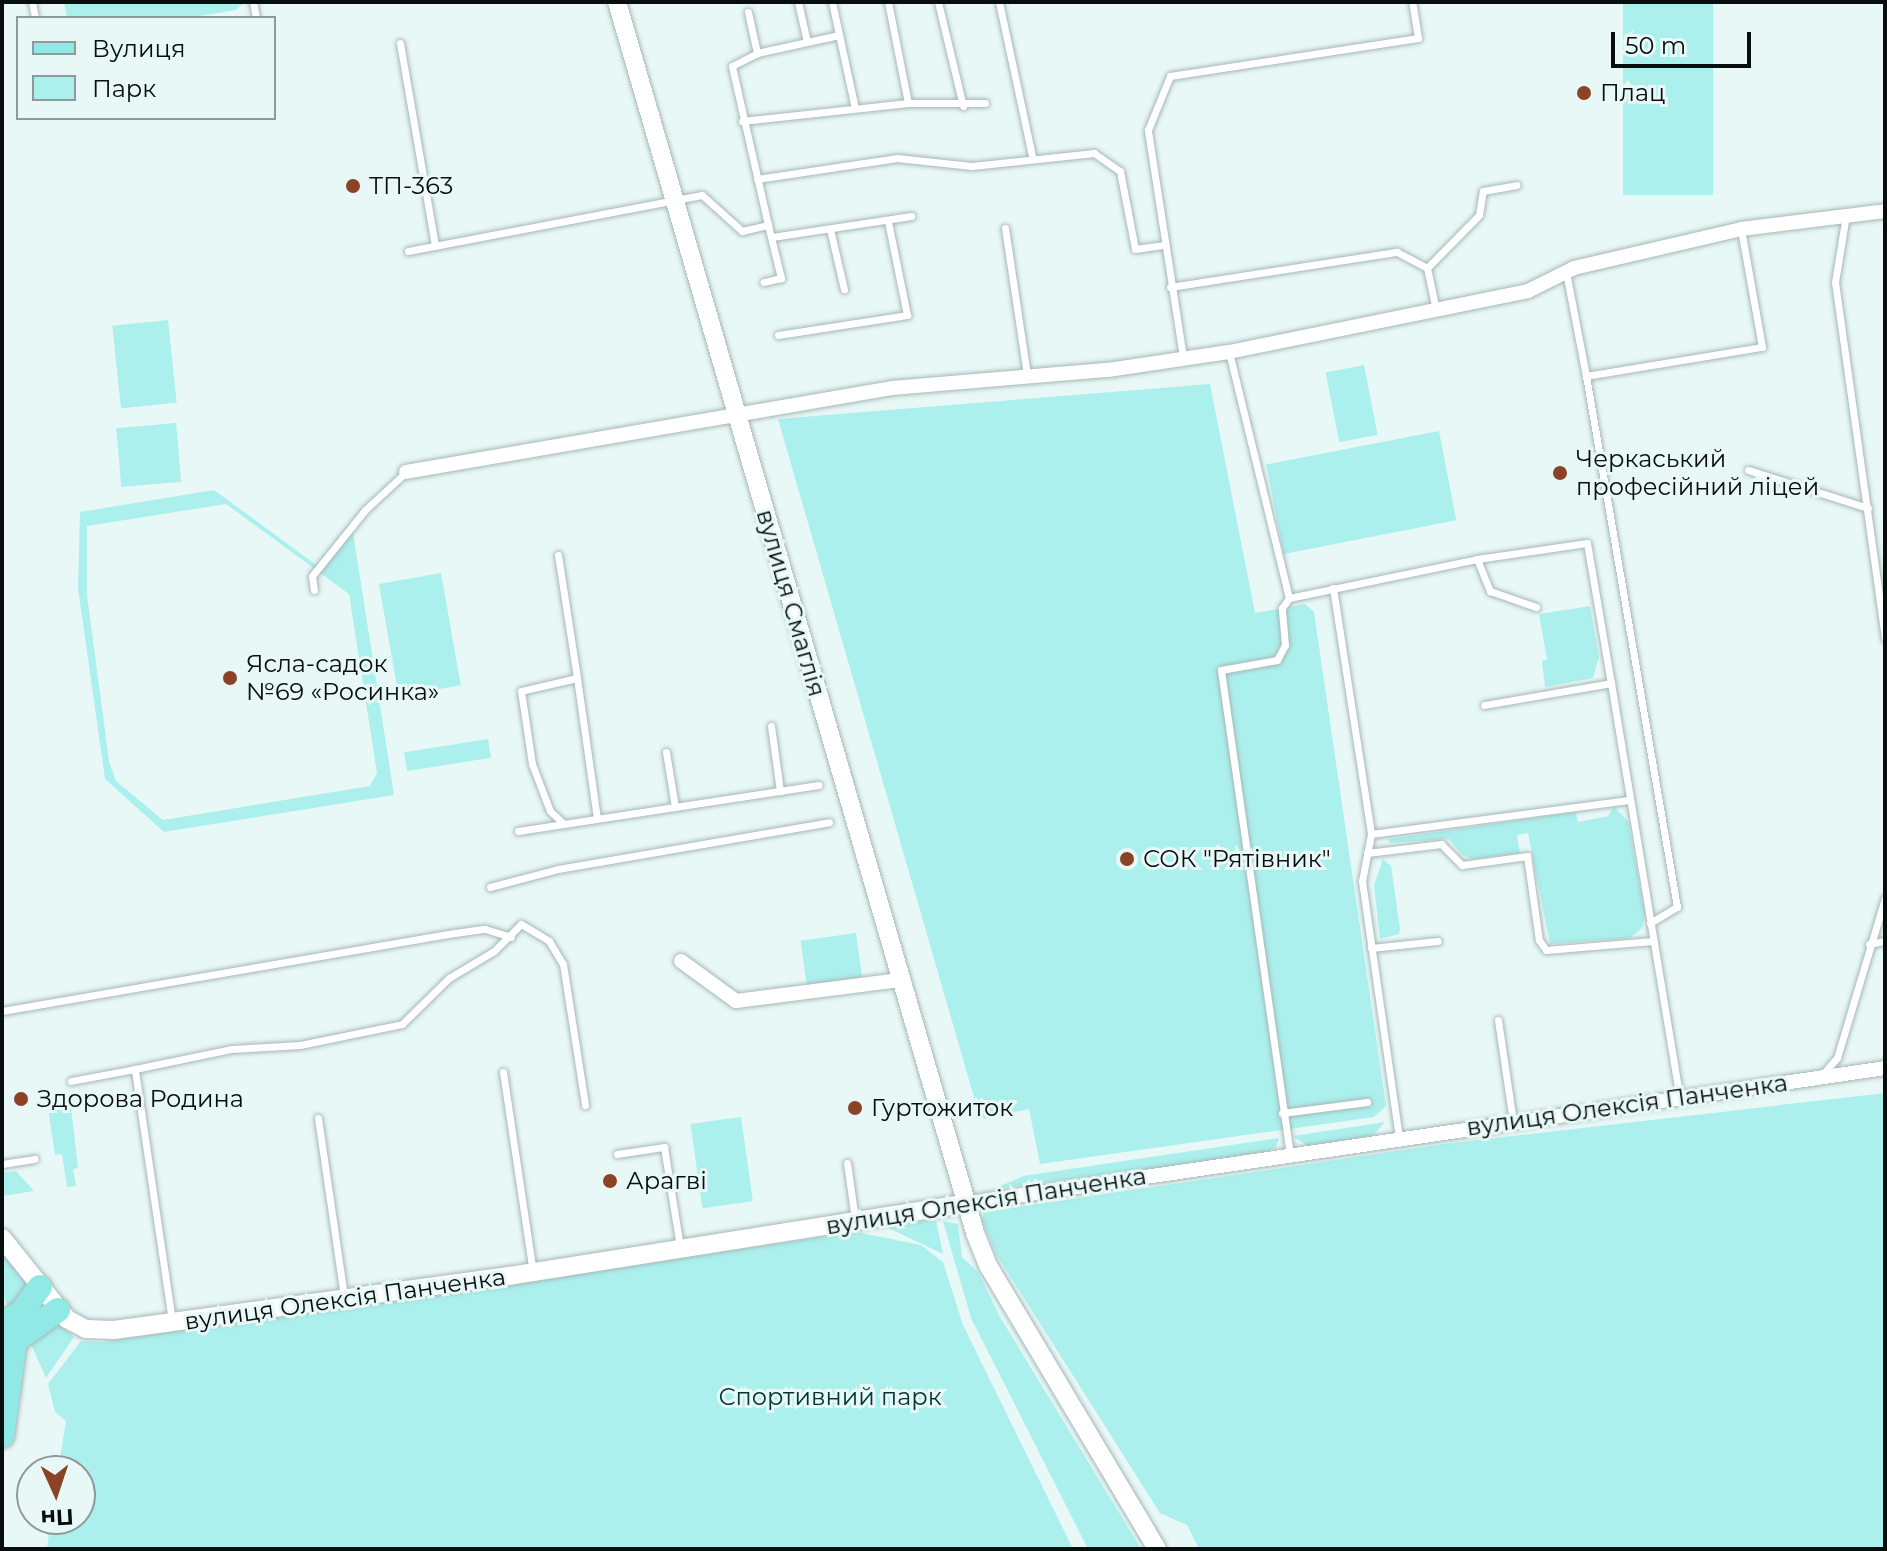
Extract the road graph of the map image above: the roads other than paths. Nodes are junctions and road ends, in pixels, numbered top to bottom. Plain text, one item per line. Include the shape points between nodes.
1 (617, 2) edge
2 (798, 2) edge
3 (832, 2) edge
4 (888, 2) edge
5 (938, 2) edge
6 (999, 2) edge
7 (1412, 2) edge
8 (748, 12) dead end
9 (839, 35) junction
10 (807, 42) junction
11 (400, 43) dead end
12 (757, 53) junction
13 (908, 103) junction
14 (985, 103) dead end
15 (963, 106) junction
16 (855, 108) junction
17 (742, 121) junction
18 (1032, 156) junction
19 (757, 179) junction
20 (1516, 185) dead end
21 (675, 200) junction
22 (1885, 211) edge
23 (1846, 213) junction
24 (911, 216) dead end
25 (888, 222) junction
26 (768, 225) junction
27 (1005, 228) dead end
28 (830, 229) junction
29 (1741, 229) junction
30 (772, 237) junction
31 (1163, 245) junction
32 (435, 246) junction
33 (408, 251) dead end
34 (1427, 268) junction
35 (1566, 272) junction
36 (763, 282) dead end
37 (1170, 287) junction
38 (844, 289) dead end
39 (1436, 310) junction
40 (778, 335) dead end
41 (1229, 352) junction
42 (1183, 357) junction
43 (1586, 376) junction
44 (1027, 378) junction
45 (738, 415) junction
46 (1748, 470) dead end
47 (406, 472) joint
48 (1868, 508) junction
49 (558, 555) dead end
50 (1477, 559) junction
51 (1333, 588) junction
52 (314, 590) dead end
53 (1289, 598) junction
54 (1536, 607) dead end
55 (1885, 639) edge
56 (577, 678) junction
57 (1611, 683) junction
58 (1484, 705) dead end
59 (771, 726) dead end
60 (666, 752) dead end
61 (819, 785) dead end
62 (780, 791) junction
63 (1629, 800) junction
64 (675, 807) junction
65 (597, 819) junction
66 (829, 822) dead end
67 (564, 824) junction
68 (518, 831) dead end
69 (1371, 834) junction
70 (1367, 853) junction
71 (490, 887) dead end
72 (1885, 898) edge
73 (1650, 923) junction
74 (511, 937) junction
75 (1438, 941) dead end
76 (1653, 941) junction
77 (1885, 941) edge
78 (1869, 944) junction
79 (1371, 948) junction
80 (681, 961) dead end
81 (900, 980) junction
82 (2, 1011) edge
83 (1498, 1020) dead end
84 (1885, 1068) edge
85 (135, 1069) junction
86 (503, 1072) dead end
87 (1821, 1077) junction
88 (71, 1081) dead end
89 (1680, 1099) junction
90 (1367, 1102) dead end
91 (585, 1105) dead end
92 (1282, 1113) junction
93 (318, 1118) dead end
94 (1513, 1122) junction
95 (1399, 1138) junction
96 (617, 1154) dead end
97 (1290, 1155) junction
98 (35, 1159) dead end
99 (847, 1163) dead end
100 (2, 1164) edge
101 (969, 1203) junction
102 (855, 1222) junction
103 (2, 1238) edge
104 (681, 1249) junction
105 (533, 1272) junction
106 (40, 1287) junction
107 (344, 1297) junction
108 (58, 1310) junction
109 (2, 1323) edge
110 (173, 1323) junction
111 (6, 1383) edge
112 (2, 1436) edge
113 (1157, 1549) edge

1 - 21 street, вулиця Смаглія
2 - 10 lane
3 - 9 lane
4 - 13 lane
5 - 15 lane
6 - 18 lane
7 - 31 lane via 1418,38 1170,76 1148,130
8 - 12 lane
9 - 10 lane
9 - 16 lane
10 - 12 lane
11 - 32 lane
12 - 17 lane via 732,66
13 - 15 lane
13 - 16 lane
14 - 15 lane
16 - 17 lane
17 - 19 lane
18 - 19 lane via 972,166 897,158
18 - 31 lane via 1102,155 1120,171 1135,249
19 - 26 lane
20 - 34 lane via 1483,191 1479,215
21 - 26 lane via 702,195 742,231
21 - 32 lane
21 - 45 street, вулиця Смаглія
22 - 23 street
23 - 29 street
23 - 48 lane via 1835,282
24 - 25 lane
25 - 28 lane
25 - 40 lane via 907,315
26 - 30 lane
27 - 44 lane
28 - 30 lane
28 - 38 lane
29 - 35 street
29 - 43 lane via 1762,347
30 - 36 lane via 781,278
31 - 37 lane
32 - 33 lane
34 - 37 lane via 1397,252
34 - 39 lane
35 - 39 street via 1528,291
35 - 43 lane
37 - 42 lane
39 - 41 street
41 - 42 street
41 - 53 lane
42 - 44 street
43 - 73 lane via 1677,907
44 - 45 street via 892,388
45 - 47 street
45 - 81 street, вулиця Смаглія
46 - 48 lane
47 - 52 lane via 365,510 312,576
48 - 55 lane
49 - 56 lane
50 - 51 lane
50 - 54 lane via 1490,591
50 - 57 lane via 1587,543
51 - 53 lane
51 - 69 lane
53 - 92 lane via 1282,608 1285,645 1277,660 1221,670
56 - 65 lane
56 - 67 lane via 521,691 532,764 550,811
57 - 58 lane
57 - 63 lane
59 - 62 lane
60 - 64 lane
61 - 62 lane
62 - 64 lane
63 - 69 lane
63 - 73 lane
64 - 65 lane
65 - 67 lane
66 - 71 lane via 558,869
67 - 68 lane
69 - 70 lane
70 - 76 lane via 1441,844 1462,865 1527,856 1538,933 1546,950
70 - 79 lane via 1362,881
72 - 78 lane
73 - 76 lane
74 - 82 lane via 485,929 455,933
74 - 85 lane via 449,978 402,1024
74 - 91 lane via 521,924 549,941 561,959
75 - 79 lane
76 - 89 lane
77 - 78 lane
78 - 87 lane via 1837,1058
79 - 95 lane
80 - 81 street via 736,1001
81 - 101 street, вулиця Смаглія
83 - 94 lane
84 - 87 street, вулиця Олексія Панченка
85 - 88 lane
85 - 110 lane
86 - 105 lane
87 - 89 street, вулиця Олексія Панченка
89 - 94 street, вулиця Олексія Панченка
90 - 92 lane
92 - 97 lane
93 - 107 lane
94 - 95 street, вулиця Олексія Панченка
95 - 97 street, вулиця Олексія Панченка
96 - 104 lane via 664,1147
97 - 101 street, вулиця Олексія Панченка
98 - 100 lane
99 - 102 lane
101 - 102 street, вулиця Олексія Панченка
101 - 113 street, вулиця Смаглія via 989,1267
102 - 104 street, вулиця Олексія Панченка
103 - 106 street
104 - 105 street, вулиця Олексія Панченка
105 - 107 street, вулиця Олексія Панченка
106 - 108 street
106 - 109 main road via 21,1313
107 - 110 street, вулиця Олексія Панченка
108 - 110 street, вулиця Олексія Панченка via 86,1329
108 - 111 main road via 15,1341
111 - 112 main road

